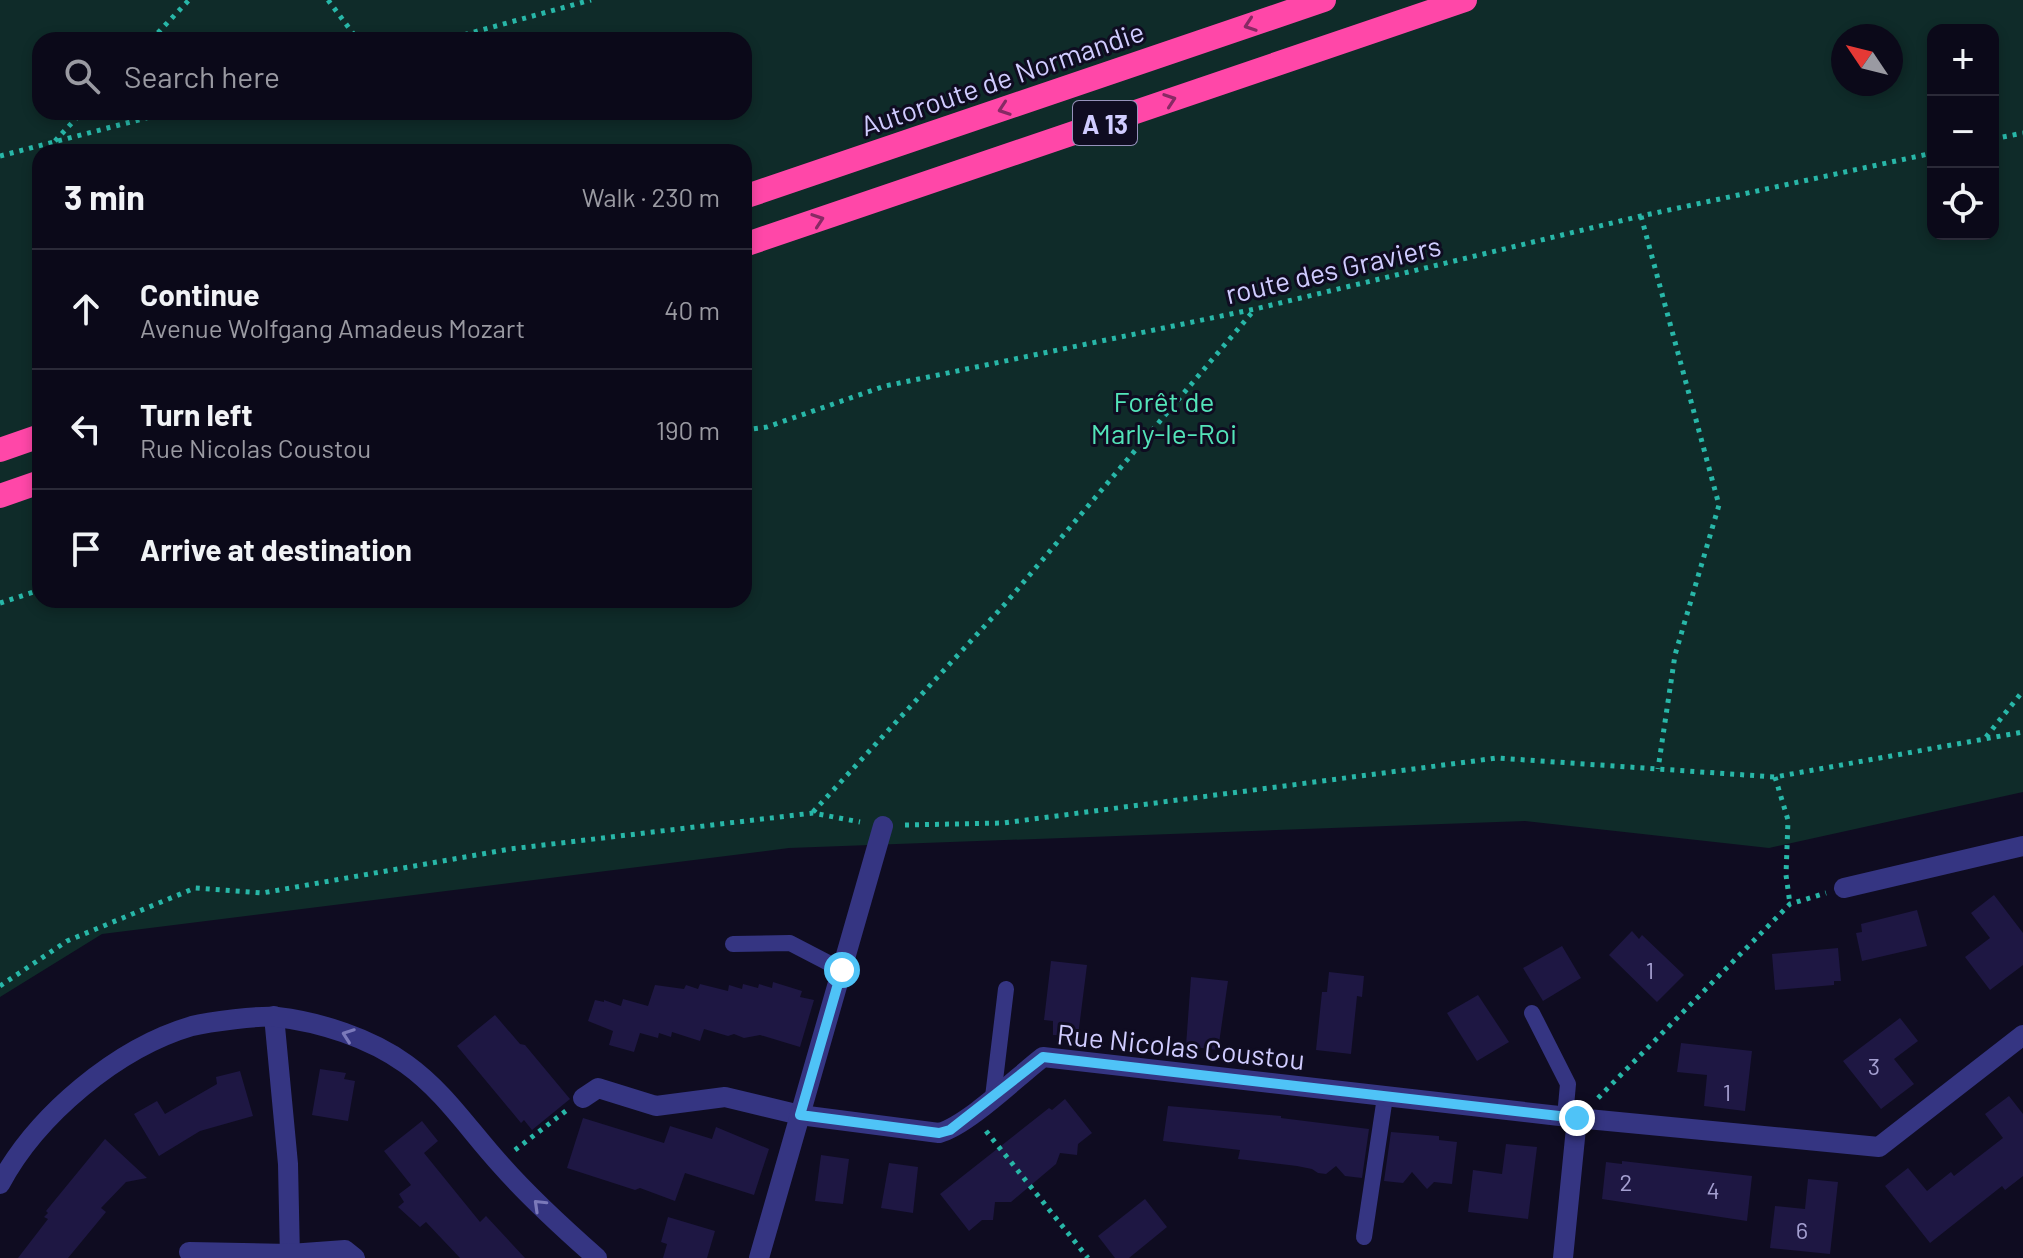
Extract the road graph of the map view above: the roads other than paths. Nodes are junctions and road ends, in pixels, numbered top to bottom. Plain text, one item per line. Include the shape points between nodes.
1 (1324, 0) edge
2 (1465, 0) edge
3 (752, 194) edge
4 (752, 242) edge
5 (32, 439) edge
6 (0, 450) edge
7 (32, 485) edge
8 (0, 496) edge
9 (883, 826) road end
10 (2023, 846) edge
11 (1844, 888) road end
12 (733, 944) dead end
13 (842, 970) junction
14 (1006, 989) dead end
15 (1532, 1013) dead end
16 (274, 1016) junction
17 (2023, 1035) edge
18 (993, 1097) junction
19 (1385, 1097) junction
20 (583, 1098) road end
21 (800, 1115) junction
22 (1571, 1117) junction
23 (0, 1184) edge
24 (1364, 1237) dead end
25 (189, 1252) dead end
26 (290, 1256) edge
27 (355, 1258) edge
28 (597, 1258) edge
29 (759, 1258) edge
30 (1563, 1258) edge

1 -> 3 highway, Autoroute de Normandie / A 13
4 -> 2 highway, A 13
5 - 6 highway
7 - 8 highway
9 - 13 street
10 - 11 street
12 - 13 lane via 790,943
13 - 21 street
14 - 18 lane
15 - 22 lane via 1568,1084
16 - 23 street via 193,1026 139,1049 94,1078 41,1125
16 - 26 street via 288,1164
28 -> 16 street via 498,1163 446,1097 405,1063 348,1033
17 - 22 street, Rue Nicolas Coustou via 1879,1147
18 - 19 street, Rue Nicolas Coustou via 1043,1057
18 - 21 street, Rue Nicolas Coustou via 939,1133
19 - 22 street, Rue Nicolas Coustou
19 - 24 lane
20 - 21 street, Rue Nicolas Coustou via 598,1088 656,1106 725,1097
21 - 29 street
22 - 30 street
25 - 26 street
26 - 27 street via 345,1250

